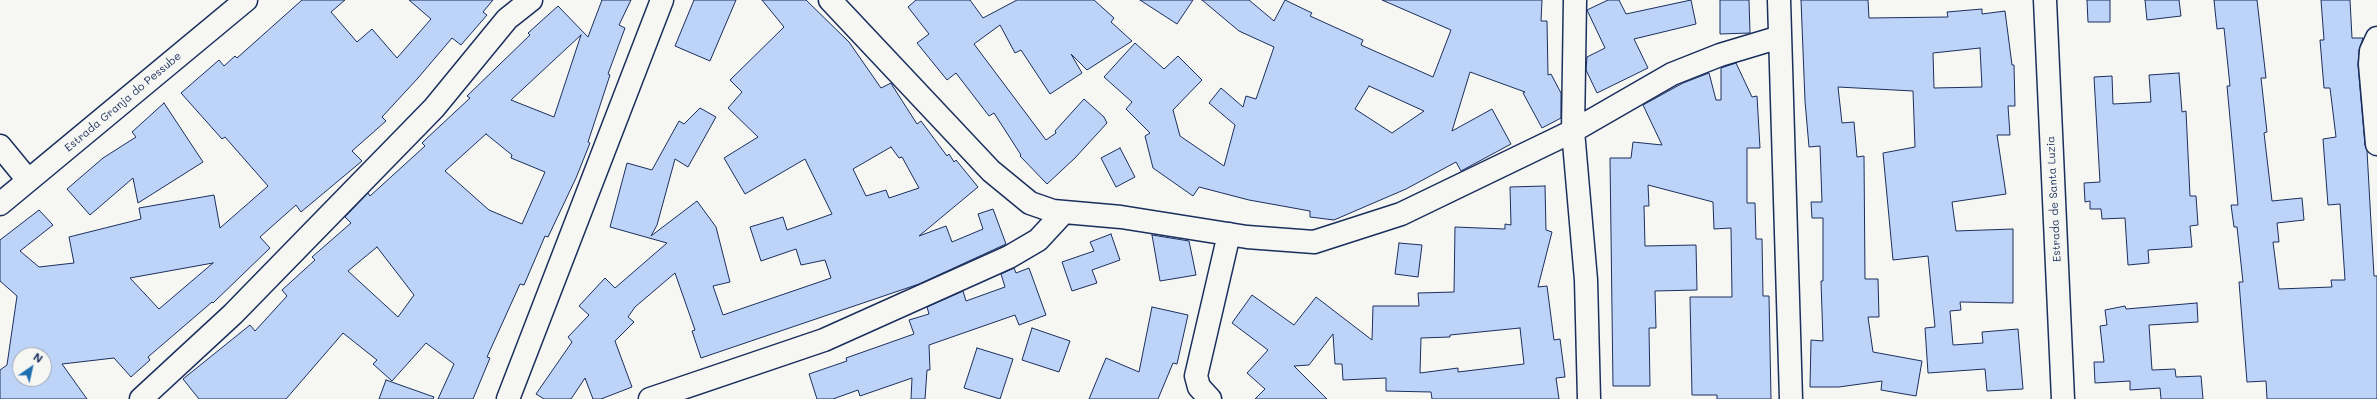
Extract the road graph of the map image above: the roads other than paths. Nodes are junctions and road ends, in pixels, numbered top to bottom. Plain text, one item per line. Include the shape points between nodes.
1 (246, 0) edge
2 (531, 0) edge
3 (662, 0) edge
4 (830, 0) edge
5 (1575, 0) edge
6 (1779, 0) edge
7 (2045, 0) edge
8 (1780, 37) junction
9 (2377, 38) edge
10 (1573, 131) junction
11 (2377, 144) edge
12 (0, 146) edge
13 (28, 180) junction
14 (0, 204) edge
15 (1064, 212) junction
16 (1229, 234) junction
17 (141, 399) edge
18 (508, 399) edge
19 (650, 399) edge
20 (1210, 399) edge
21 (1589, 399) edge
22 (1791, 399) edge
23 (2063, 399) edge

1 - 13 street, Estrada Granja do Pessube
2 - 17 street via 507,19 434,108 234,314
3 - 18 street
4 - 15 street via 991,171 1030,203
5 - 10 street
6 - 8 street
7 - 23 street, Estrada de Santa Luzia
8 - 10 street via 1720,55 1672,74
8 - 22 street
9 - 11 street via 2371,51 2370,64
10 - 16 street via 1401,214 1314,242
10 - 21 street via 1586,280
12 - 13 street
13 - 14 street, Estrada Granja do Pessube
15 - 16 street via 1122,217
15 - 19 street via 1038,240 1009,257 824,340
16 - 20 street via 1196,376 1200,387

